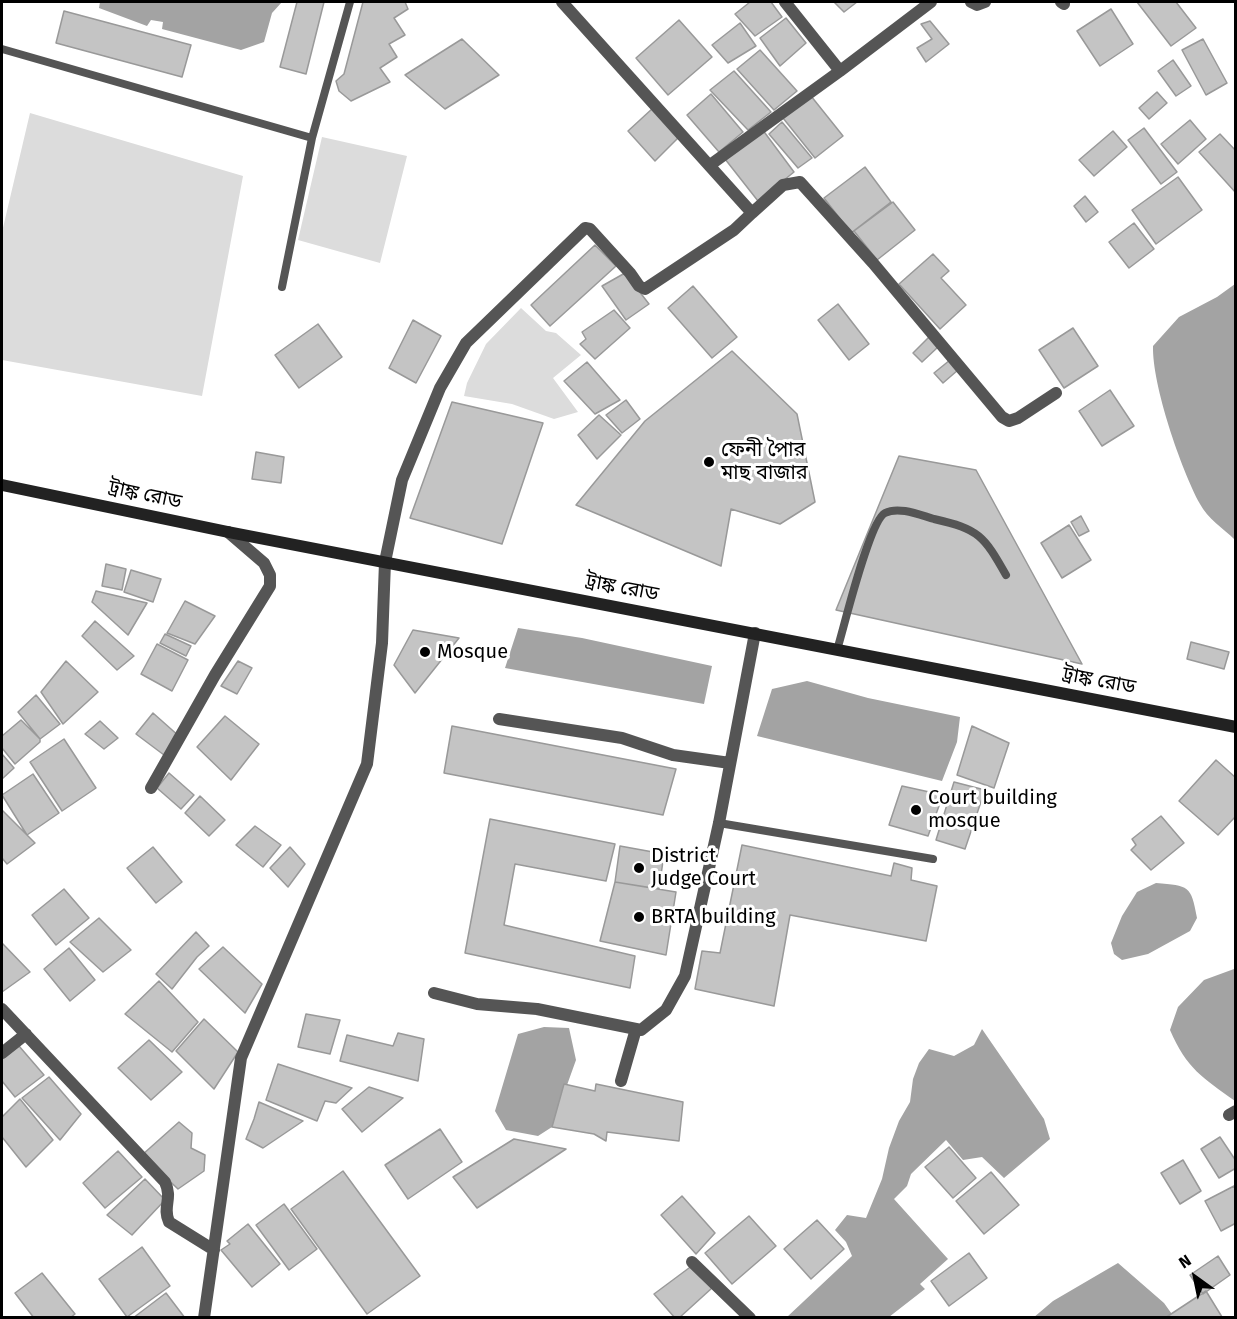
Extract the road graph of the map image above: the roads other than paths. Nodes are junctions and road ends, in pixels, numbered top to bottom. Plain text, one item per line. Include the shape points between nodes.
1 (350, 2) edge
2 (562, 2) edge
3 (785, 2) edge
4 (931, 2) edge
5 (971, 2) edge
6 (985, 2) edge
7 (2, 49) edge
8 (840, 71) junction
9 (312, 138) junction
10 (710, 165) junction
11 (753, 213) junction
12 (282, 287) dead end
13 (1056, 393) dead end
14 (2, 485) edge
15 (228, 532) junction
16 (385, 562) junction
17 (1006, 574) dead end
18 (754, 633) junction
19 (837, 650) junction
20 (498, 719) dead end
21 (1236, 727) edge
22 (730, 763) junction
23 (151, 788) dead end
24 (719, 823) junction
25 (933, 859) dead end
26 (434, 993) dead end
27 (2, 1009) edge
28 (636, 1029) junction
29 (26, 1034) junction
30 (2, 1053) edge
31 (621, 1081) dead end
32 (214, 1250) junction
33 (692, 1262) dead end
34 (204, 1317) edge
35 (750, 1317) edge

1 - 9 lane
2 - 10 street
3 - 8 street
4 - 8 street
5 - 6 street
7 - 9 lane
8 - 10 street
9 - 12 lane
10 - 11 street
11 - 13 street via 783,185 800,182 1002,417 1008,421 1018,418
11 - 16 street via 645,289 590,230 585,228 579,233 466,343 440,388 402,480
14 - 15 main road, ট্রাঙ্ক রোড
15 - 16 main road, ট্রাঙ্ক রোড
15 - 23 street via 264,563 270,586
16 - 18 main road, ট্রাঙ্ক রোড
16 - 32 street via 382,643 367,764 241,1058
17 - 19 lane via 976,532 899,510 884,513 869,541
18 - 19 main road, ট্রাঙ্ক রোড
18 - 22 street
19 - 21 main road, ট্রাঙ্ক রোড
20 - 22 street via 622,738 673,755
22 - 24 street
24 - 25 lane
24 - 28 street via 685,976 666,1010 641,1030
26 - 28 street via 477,1004 537,1009
27 - 29 street
28 - 31 street
29 - 30 street
29 - 32 street via 165,1182 169,1222
32 - 34 street
33 - 35 street

